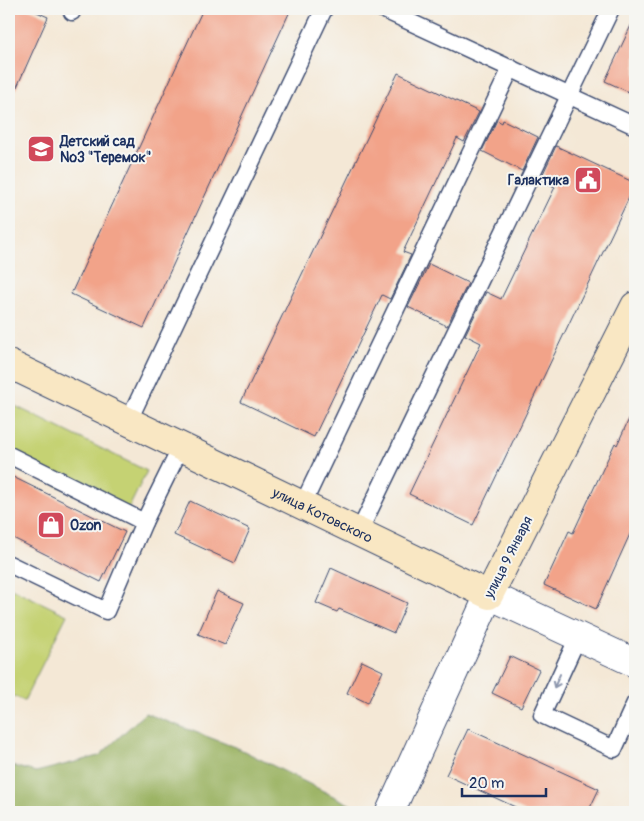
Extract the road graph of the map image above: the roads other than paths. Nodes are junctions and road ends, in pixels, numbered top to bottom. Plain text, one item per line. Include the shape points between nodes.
1 (324, 9) edge
2 (382, 9) edge
3 (611, 9) edge
4 (511, 68) junction
5 (570, 95) junction
6 (635, 126) edge
7 (635, 306) edge
8 (9, 364) edge
9 (128, 422) junction
10 (181, 447) junction
11 (9, 455) edge
12 (302, 506) junction
13 (144, 522) junction
14 (359, 532) junction
15 (9, 564) edge
16 (489, 595) junction
17 (578, 637) junction
18 (635, 663) edge
19 (635, 704) edge
20 (390, 812) edge

1 - 9 lane
2 - 4 lane
3 - 5 lane
4 - 5 lane
4 - 12 lane
5 - 6 lane
5 - 14 lane
7 - 16 street, улица 9 Января
8 - 9 street, улица Котовского
9 - 10 street, улица Котовского
10 - 12 street, улица Котовского
10 - 13 lane
11 - 13 lane
12 - 14 street, улица Котовского
13 - 15 lane via 106,611
14 - 16 street, улица Котовского
16 - 17 street, улица Котовского
16 - 20 street, улица 9 Января
17 - 18 street, улица Котовского
17 -> 19 lane via 542,715 614,749

